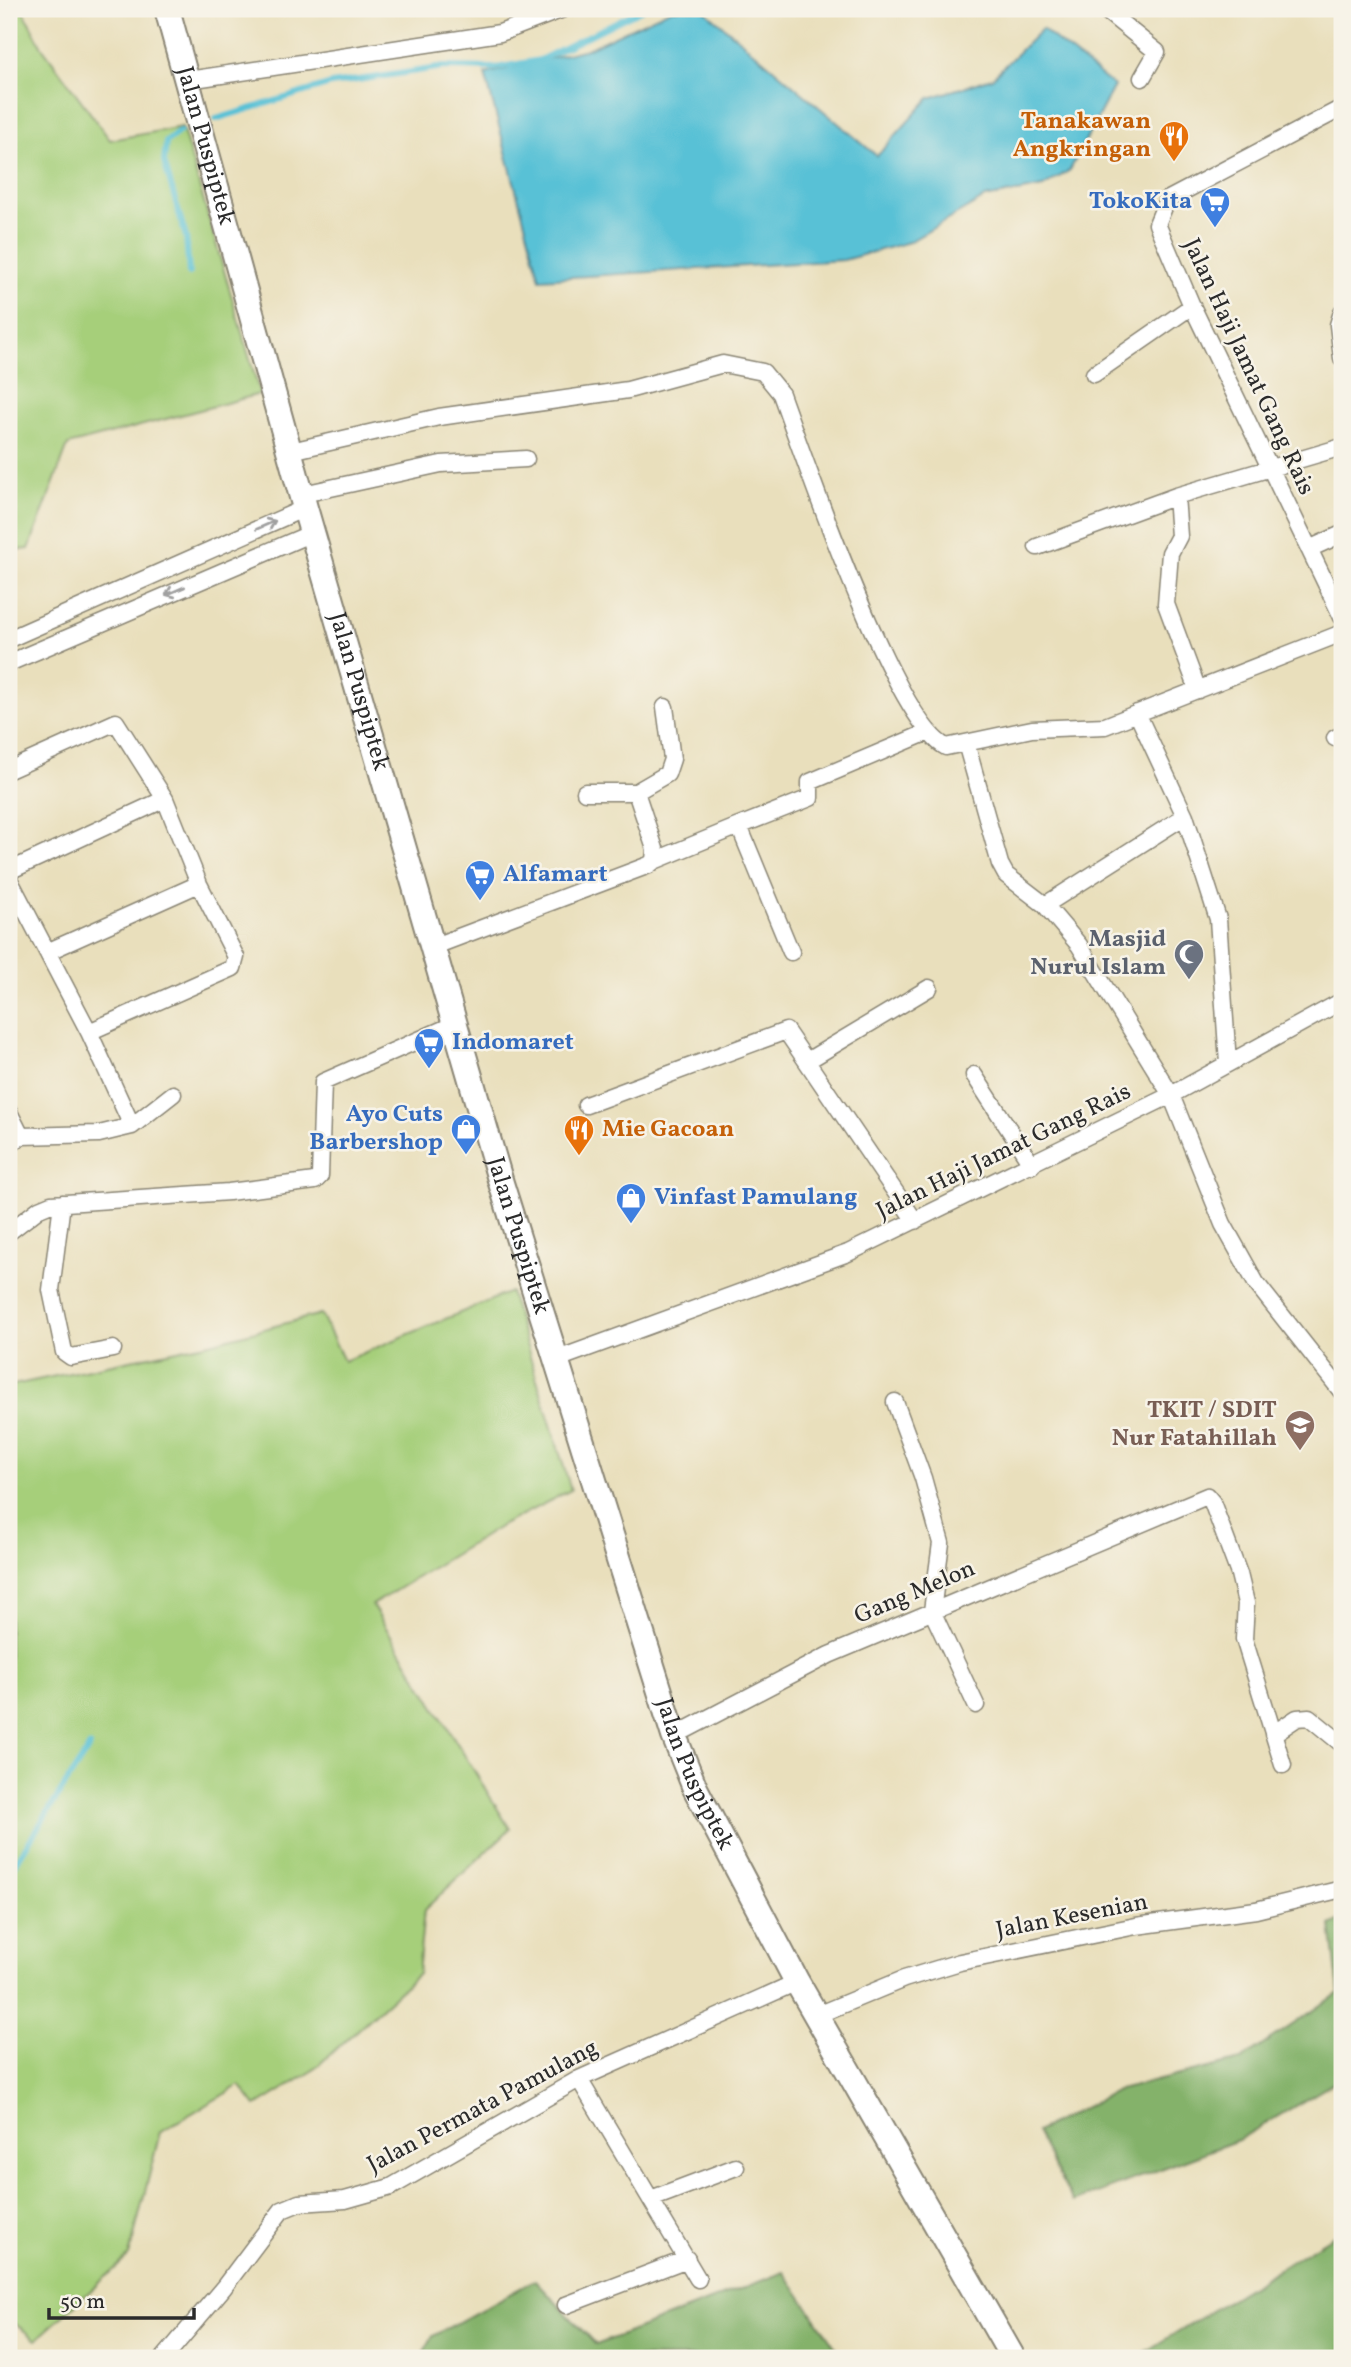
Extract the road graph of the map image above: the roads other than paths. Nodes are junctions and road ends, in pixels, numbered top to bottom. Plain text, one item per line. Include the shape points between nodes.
1 (167, 9) edge
2 (563, 9) edge
3 (1110, 10) edge
4 (539, 14) edge
5 (1142, 78) dead end
6 (188, 80) junction
7 (1342, 108) edge
8 (1192, 306) junction
9 (1342, 312) edge
10 (1342, 358) edge
11 (1094, 374) dead end
12 (1342, 447) edge
13 (291, 451) junction
14 (526, 459) dead end
15 (1271, 470) junction
16 (1176, 496) junction
17 (304, 501) junction
18 (312, 533) junction
19 (1342, 534) edge
20 (1037, 547) dead end
21 (1309, 549) junction
22 (85, 606) junction
23 (1342, 617) edge
24 (95, 626) junction
25 (1342, 633) edge
26 (9, 639) edge
27 (9, 663) edge
28 (1198, 690) junction
29 (664, 707) dead end
30 (1138, 713) junction
31 (928, 732) junction
32 (966, 743) junction
33 (9, 771) edge
34 (584, 792) dead end
35 (636, 792) junction
36 (165, 799) junction
37 (1185, 816) junction
38 (739, 826) junction
39 (654, 861) junction
40 (9, 872) edge
41 (9, 879) edge
42 (199, 884) junction
43 (1045, 905) junction
44 (432, 947) junction
45 (47, 952) junction
46 (791, 952) dead end
47 (929, 988) dead end
48 (1342, 1001) edge
49 (455, 1024) junction
50 (89, 1032) junction
51 (807, 1061) junction
52 (1228, 1063) junction
53 (974, 1075) dead end
54 (173, 1094) dead end
55 (1171, 1095) junction
56 (586, 1105) dead end
57 (9, 1112) edge
58 (132, 1126) junction
59 (15, 1141) edge
60 (1032, 1165) junction
61 (62, 1203) junction
62 (915, 1221) junction
63 (9, 1232) edge
64 (113, 1349) dead end
65 (555, 1360) junction
66 (1342, 1392) edge
67 (895, 1402) dead end
68 (932, 1611) junction
69 (976, 1706) dead end
70 (1273, 1734) junction
71 (674, 1736) junction
72 (1342, 1744) edge
73 (1283, 1765) dead end
74 (1342, 1889) edge
75 (797, 1982) junction
76 (817, 2015) junction
77 (579, 2079) junction
78 (736, 2167) dead end
79 (651, 2199) junction
80 (687, 2259) junction
81 (698, 2278) dead end
82 (566, 2305) dead end
83 (164, 2358) edge
84 (1013, 2358) edge

1 - 6 main road, Jalan Puspiptek
2 - 4 street
3 - 5 street via 1157,52
4 - 6 street via 500,33
6 - 13 main road, Jalan Puspiptek
7 - 8 street, Jalan Haji Jamat Gang Rais via 1167,200 1158,230
8 - 11 street
8 - 15 street, Jalan Haji Jamat Gang Rais
9 - 10 street via 1338,325
12 - 15 street
13 - 17 main road, Jalan Puspiptek
13 - 31 street via 439,418 628,390 723,364 763,372 781,394 844,566
14 - 17 street via 441,464
15 - 16 street
15 - 21 street, Jalan Haji Jamat Gang Rais
16 - 20 street
16 - 28 street via 1179,536 1170,553 1166,604
17 - 18 main road, Jalan Puspiptek
22 -> 17 street
18 -> 24 street
18 - 44 main road, Jalan Puspiptek
19 - 21 street
21 - 23 street, Jalan Haji Jamat Gang Rais
22 - 24 street
22 - 26 street
24 - 27 street
25 - 28 street
28 - 30 street
29 - 35 street via 672,760 667,774
30 - 32 street via 1105,726 1032,730
30 - 37 street
31 - 32 street via 946,747
31 - 38 street via 810,782 811,797
32 - 43 street via 1000,864 1015,884
33 - 36 street via 114,721
34 - 35 street
35 - 39 street via 655,849
36 - 40 street
36 - 42 street
37 - 43 street
37 - 52 street via 1220,931
38 - 39 street
38 - 46 street
39 - 44 street
41 - 45 street
42 - 45 street
42 - 50 street via 236,957 233,968
43 - 55 street via 1079,945
44 - 49 main road, Jalan Puspiptek
45 - 50 street
47 - 51 street
48 - 52 street, Jalan Haji Jamat Gang Rais
49 - 61 street via 323,1082 320,1176 315,1181
49 - 65 main road, Jalan Puspiptek
50 - 58 street
51 - 56 street via 783,1031
51 - 62 street
52 - 55 street, Jalan Haji Jamat Gang Rais
53 - 60 street
54 - 58 street
55 - 60 street, Jalan Haji Jamat Gang Rais
55 - 66 street via 1223,1224 1256,1283
57 - 59 street
58 - 59 street via 99,1134
60 - 62 street, Jalan Haji Jamat Gang Rais
61 - 63 street via 39,1209
61 - 64 street via 51,1290 64,1352 71,1357
62 - 65 street, Jalan Haji Jamat Gang Rais via 826,1262
65 - 71 main road, Jalan Puspiptek
67 - 68 street via 941,1543
68 - 69 street
68 - 70 street, Gang Melon via 1207,1496 1239,1574 1246,1603 1244,1639
68 - 71 street, Gang Melon via 829,1655
70 - 72 street via 1297,1718 1309,1717
70 - 73 street
71 - 75 main road, Jalan Puspiptek via 695,1788
74 - 76 street, Jalan Kesenian via 1256,1910 1116,1929 960,1962 904,1979
75 - 76 main road, Jalan Puspiptek
75 - 77 street, Jalan Permata Pamulang
76 - 84 main road, Jalan Puspiptek
77 - 79 street
77 - 83 street, Jalan Permata Pamulang via 391,2187 282,2210
78 - 79 street
79 - 80 street
80 - 81 street
80 - 82 street

